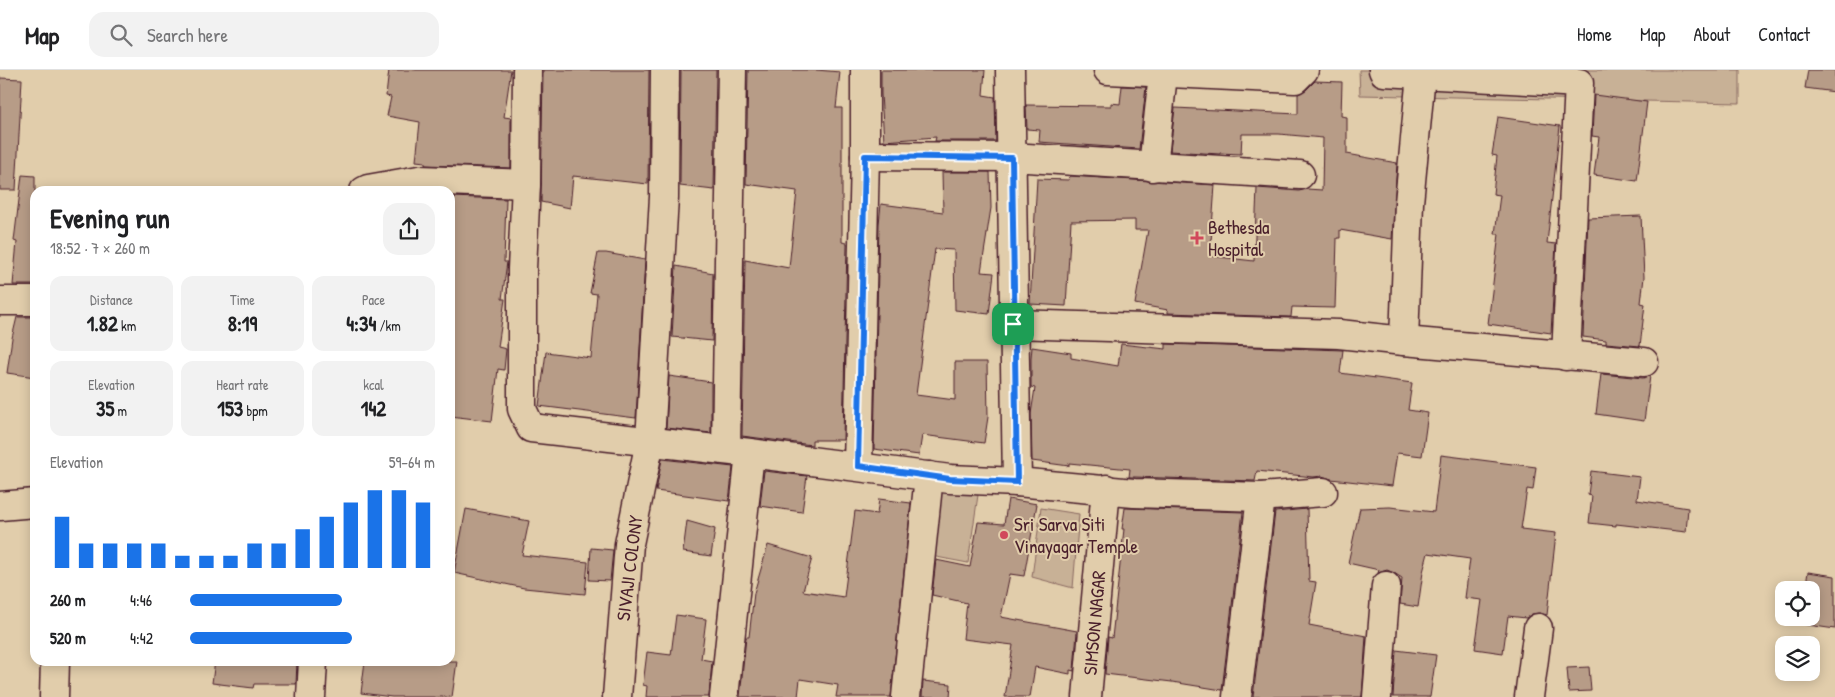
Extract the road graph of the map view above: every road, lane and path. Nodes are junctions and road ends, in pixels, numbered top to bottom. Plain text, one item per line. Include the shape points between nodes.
1 (527, 70) edge
2 (665, 70) edge
3 (732, 70) edge
4 (865, 70) edge
5 (1010, 70) edge
6 (1108, 70) edge
7 (1304, 70) edge
8 (1383, 70) edge
9 (1163, 74) junction
10 (1421, 74) junction
11 (865, 156) junction
12 (1012, 158) junction
13 (1153, 167) junction
14 (1300, 175) dead end
15 (526, 184) junction
16 (385, 186) edge
17 (0, 301) edge
18 (30, 301) edge
19 (1013, 324) junction
20 (1404, 341) junction
21 (1566, 356) junction
22 (1644, 362) dead end
23 (650, 441) junction
24 (738, 451) junction
25 (858, 466) junction
26 (929, 476) junction
27 (1017, 482) junction
28 (1106, 489) junction
29 (1322, 492) dead end
30 (1261, 498) junction
31 (30, 503) edge
32 (0, 506) edge
33 (1386, 586) dead end
34 (1538, 628) dead end
35 (55, 666) edge
36 (313, 666) edge
37 (54, 697) edge
38 (311, 697) edge
39 (617, 697) edge
40 (724, 697) edge
41 (906, 697) edge
42 (1087, 697) edge
43 (1237, 697) edge
44 (1377, 697) edge
45 (1530, 697) edge

1 - 15 street
2 - 23 street, SIVAJI COLONY via 664,197
3 - 24 street
4 - 11 street
5 - 12 street
6 - 9 street
7 - 9 street via 1295,79
8 - 10 street
9 - 13 street
10 - 20 street via 1409,203
10 - 21 street via 1580,83
11 - 12 street
11 - 25 street
12 - 13 street
12 - 19 street
13 - 14 street
15 - 16 street via 419,180
15 - 23 street via 522,268 522,409 531,428
17 - 18 street
19 - 20 street via 1339,334
19 - 27 street
20 - 21 street
21 - 22 street
23 - 24 street
23 - 39 street, SIVAJI COLONY via 629,544
24 - 25 street
24 - 40 street
25 - 26 street
26 - 27 street
26 - 41 street
27 - 28 street
28 - 30 street
28 - 42 street, SIMSON NAGAR
29 - 30 street
30 - 43 street
31 - 32 street
33 - 44 street
34 - 45 street
35 - 37 street
36 - 38 street

